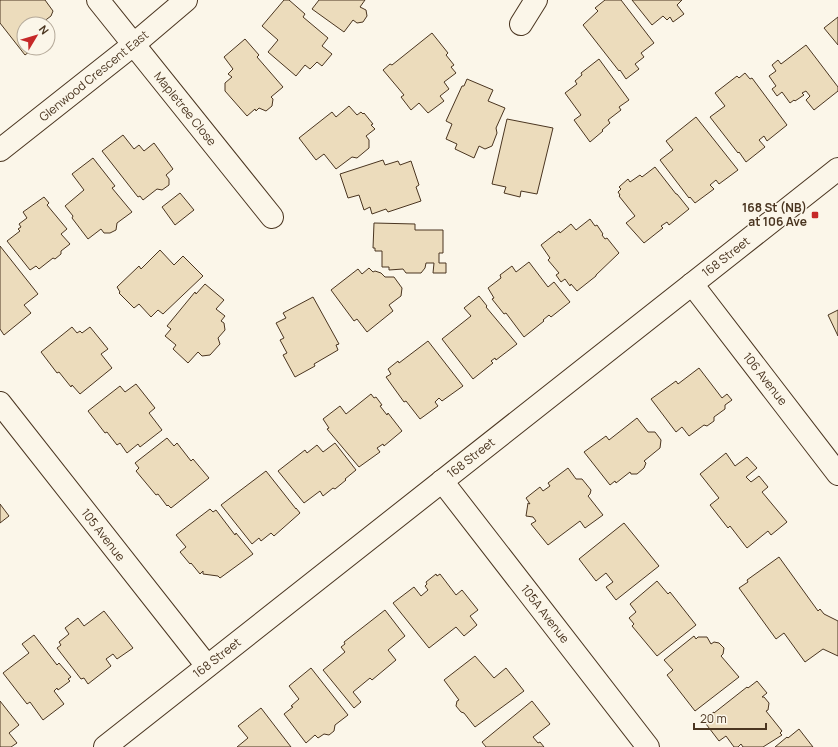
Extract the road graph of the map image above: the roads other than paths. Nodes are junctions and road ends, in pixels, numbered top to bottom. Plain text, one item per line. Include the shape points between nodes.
1 (98, 0) edge
2 (186, 0) edge
3 (536, 0) edge
4 (521, 24) dead end
5 (133, 45) junction
6 (0, 150) edge
7 (838, 169) edge
8 (272, 217) dead end
9 (692, 284) junction
10 (0, 403) edge
11 (838, 474) edge
12 (442, 481) junction
13 (207, 666) junction
14 (638, 743) edge
15 (105, 747) edge

1 - 5 street, Mapletree Close
2 - 5 street, Glenwood Crescent East
3 - 4 street
5 - 6 street, Glenwood Crescent East
5 - 8 street, Mapletree Close
7 - 9 street, 168 Street
9 - 11 street, 106 Avenue
9 - 12 street, 168 Street
10 - 13 street, 105 Avenue
12 - 13 street, 168 Street
12 - 14 street, 105A Avenue
13 - 15 street, 168 Street

